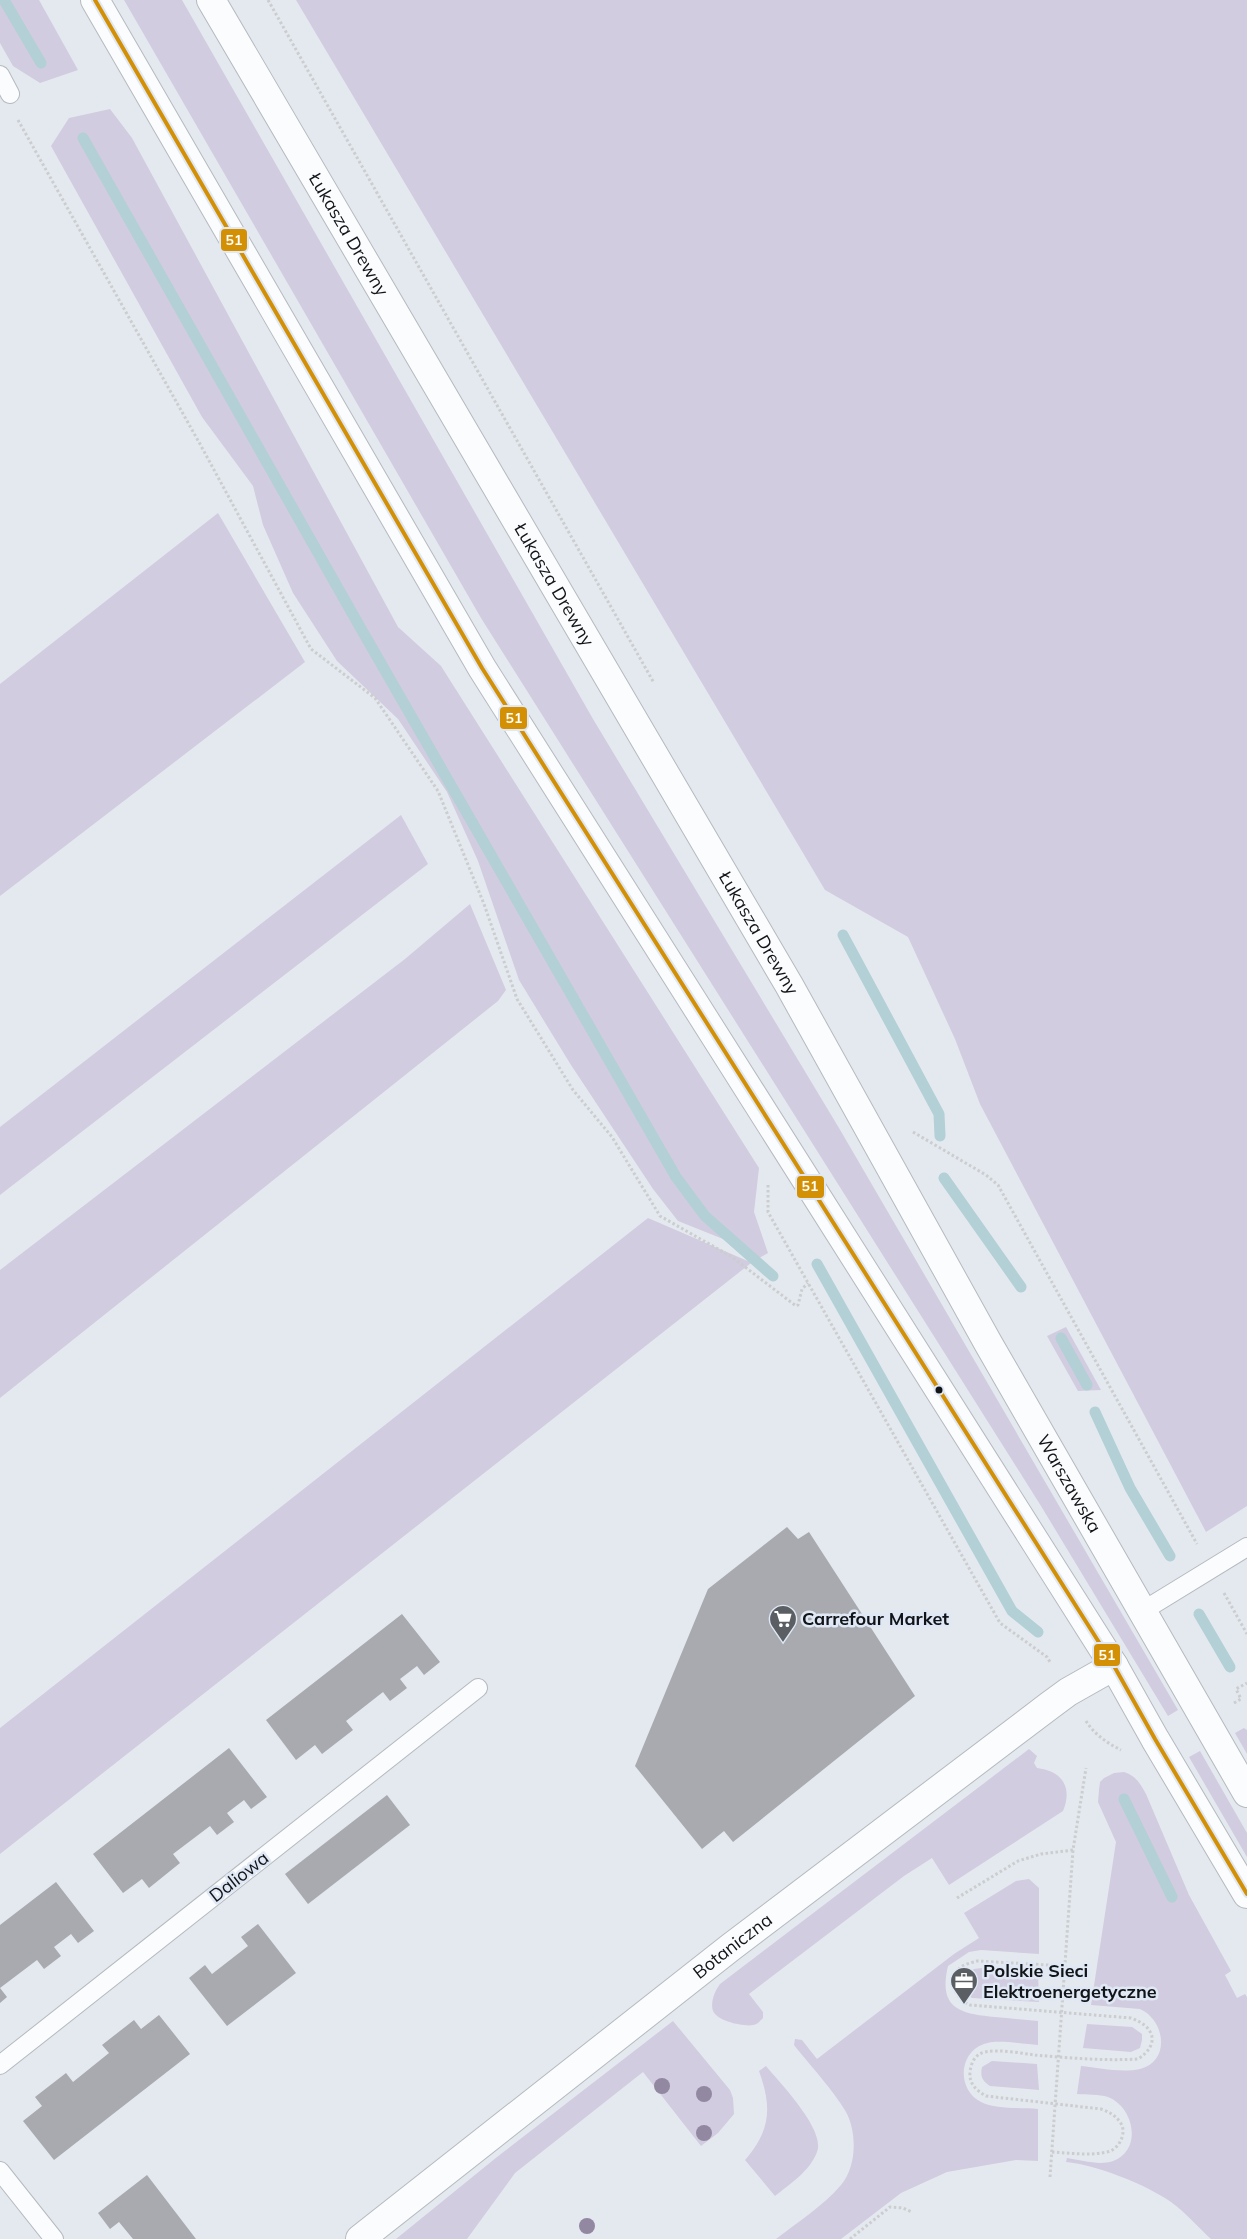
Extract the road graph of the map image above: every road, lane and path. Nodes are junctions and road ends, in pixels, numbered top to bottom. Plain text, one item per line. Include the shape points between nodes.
1 (95, 0) edge
2 (211, 0) edge
3 (268, 0) edge
4 (0, 75) edge
5 (10, 94) joint
6 (658, 690) dead end
7 (909, 1127) dead end
8 (893, 1172) joint
9 (768, 1184) dead end
10 (808, 1283) junction
11 (1247, 1547) edge
12 (1211, 1570) junction
13 (1141, 1612) junction
14 (1247, 1634) edge
15 (1114, 1666) junction
16 (1247, 1683) edge
17 (478, 1688) dead end
18 (1068, 1692) junction
19 (1241, 1699) dead end
20 (1129, 1754) dead end
21 (1086, 1768) dead end
22 (1247, 1793) edge
23 (1073, 1850) junction
24 (1247, 1894) edge
25 (957, 1898) dead end
26 (1065, 1966) junction
27 (1062, 2014) junction
28 (1059, 2057) junction
29 (0, 2065) edge
30 (1055, 2103) junction
31 (1052, 2152) junction
32 (0, 2171) edge
33 (1050, 2177) dead end
34 (912, 2212) dead end
35 (54, 2239) edge
36 (360, 2239) edge
37 (850, 2239) edge

1 - 15 main road via 482,668
2 - 8 main road, Łukasza Drewny via 784,976
3 - 6 path
4 - 5 lane
5 - 10 path via 18,120 311,649 375,698 438,790 484,904 517,998 573,1090 612,1137 660,1216 732,1257 796,1306 802,1288
7 - 12 path via 914,1134 986,1175 998,1186
8 - 13 main road, Warszawska
9 - 10 path via 768,1212
10 - 18 path via 1000,1623 1047,1657
11 - 12 lane
12 - 13 lane
12 - 14 path
13 - 22 main road, Warszawska
15 - 18 main road, Botaniczna
15 - 24 main road
16 - 19 path via 1236,1689
17 - 29 lane, Daliowa
18 - 20 path via 1090,1727 1108,1743
18 - 36 main road, Botaniczna via 738,1941
21 - 23 path
23 - 25 path via 1018,1861
23 - 26 path
26 - 27 path
26 - 27 path via 977,1961 964,1964 957,1970 955,1980 955,1994 970,2006
27 - 28 path
27 - 28 path via 1131,2018 1149,2028 1152,2038 1150,2049 1138,2059
28 - 30 path
28 - 30 path via 985,2052 975,2057 969,2078 986,2096
30 - 31 path
30 - 31 path via 1101,2109 1122,2123 1124,2130 1121,2141 1109,2152
31 - 33 path
32 - 35 lane
34 - 37 path via 890,2207

